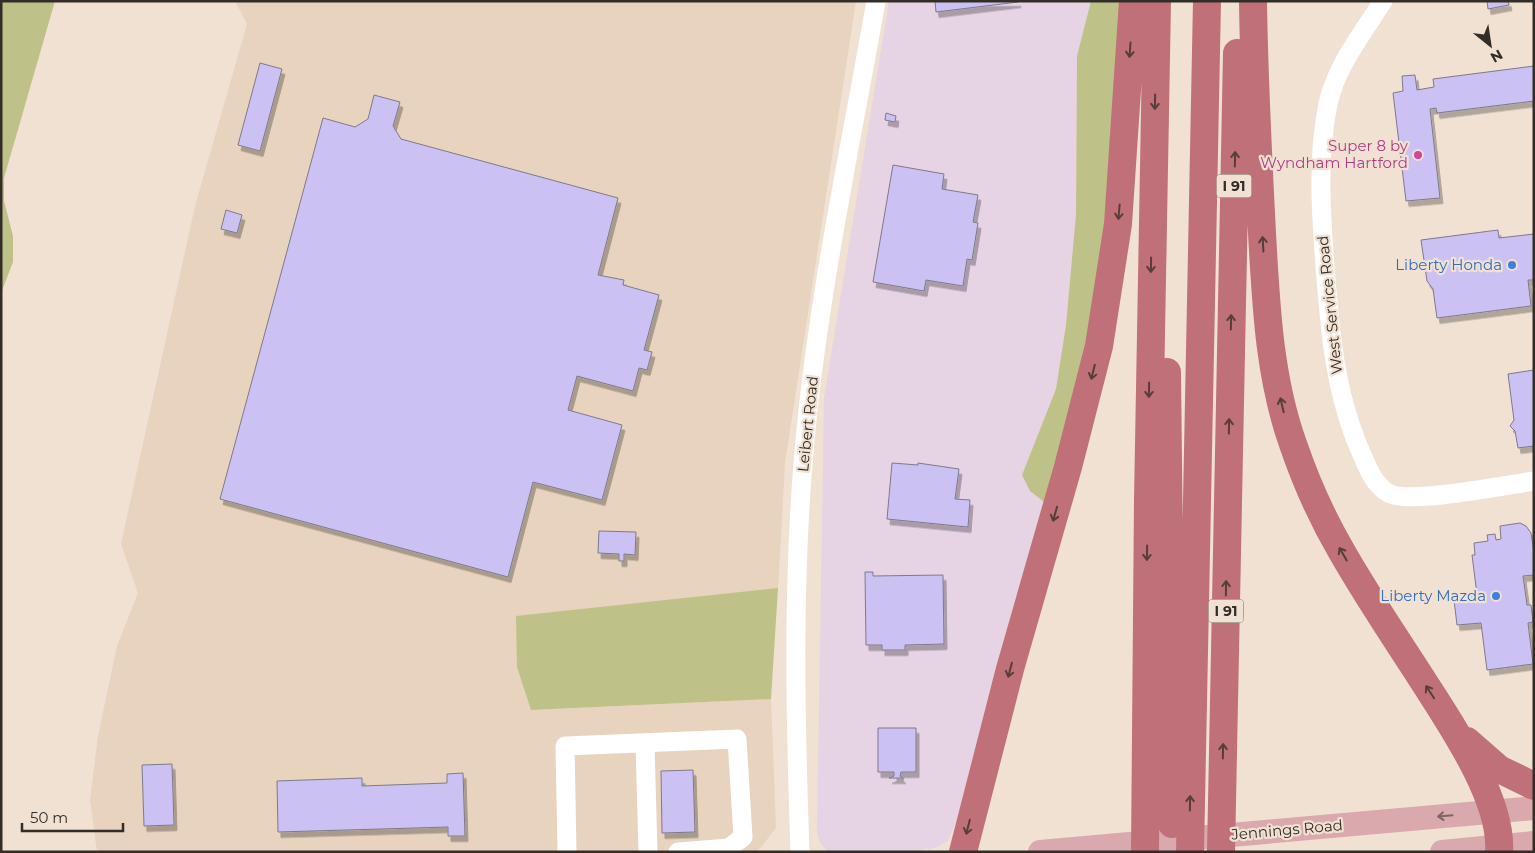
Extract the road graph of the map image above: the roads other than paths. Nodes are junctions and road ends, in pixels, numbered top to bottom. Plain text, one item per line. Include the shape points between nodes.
1 (876, 1) edge
2 (1133, 1) edge
3 (1157, 1) edge
4 (1191, 1) edge
5 (1207, 1) edge
6 (1238, 1) edge
7 (1253, 1) edge
8 (1383, 1) edge
9 (1151, 300) junction
10 (1534, 481) edge
11 (1449, 722) junction
12 (645, 744) junction
13 (1171, 752) junction
14 (1534, 786) edge
15 (1534, 808) edge
16 (1494, 812) junction
17 (1534, 843) edge
18 (1499, 849) edge
19 (568, 852) edge
20 (648, 852) edge
21 (678, 852) edge
22 (800, 852) edge
23 (964, 852) edge
24 (1040, 852) edge
25 (1145, 852) edge
26 (1172, 852) edge
27 (1190, 852) edge
28 (1221, 852) edge
29 (1442, 852) edge

1 - 22 street, Leibert Road via 822,305 806,431 795,618
2 -> 23 highway via 1118,224 1099,346 1010,669
3 -> 9 highway
4 - 13 highway via 1177,705
27 -> 5 highway
28 -> 6 highway, I 91
11 -> 7 highway via 1342,552 1312,493 1286,422 1266,311
8 - 10 street, West Service Road via 1342,66 1328,103 1321,169 1322,234 1331,346 1351,431 1371,475 1390,494 1419,497
9 - 13 highway via 1168,386
9 -> 25 highway
11 - 14 highway via 1498,769
11 - 16 highway via 1478,774
12 - 19 street via 565,746
12 - 20 street
12 - 21 street via 737,739 743,837 730,848
13 - 26 highway
15 - 16 main road, Jennings Road
16 - 18 highway
16 -> 24 main road, Jennings Road
17 - 18 main road
18 - 29 main road

